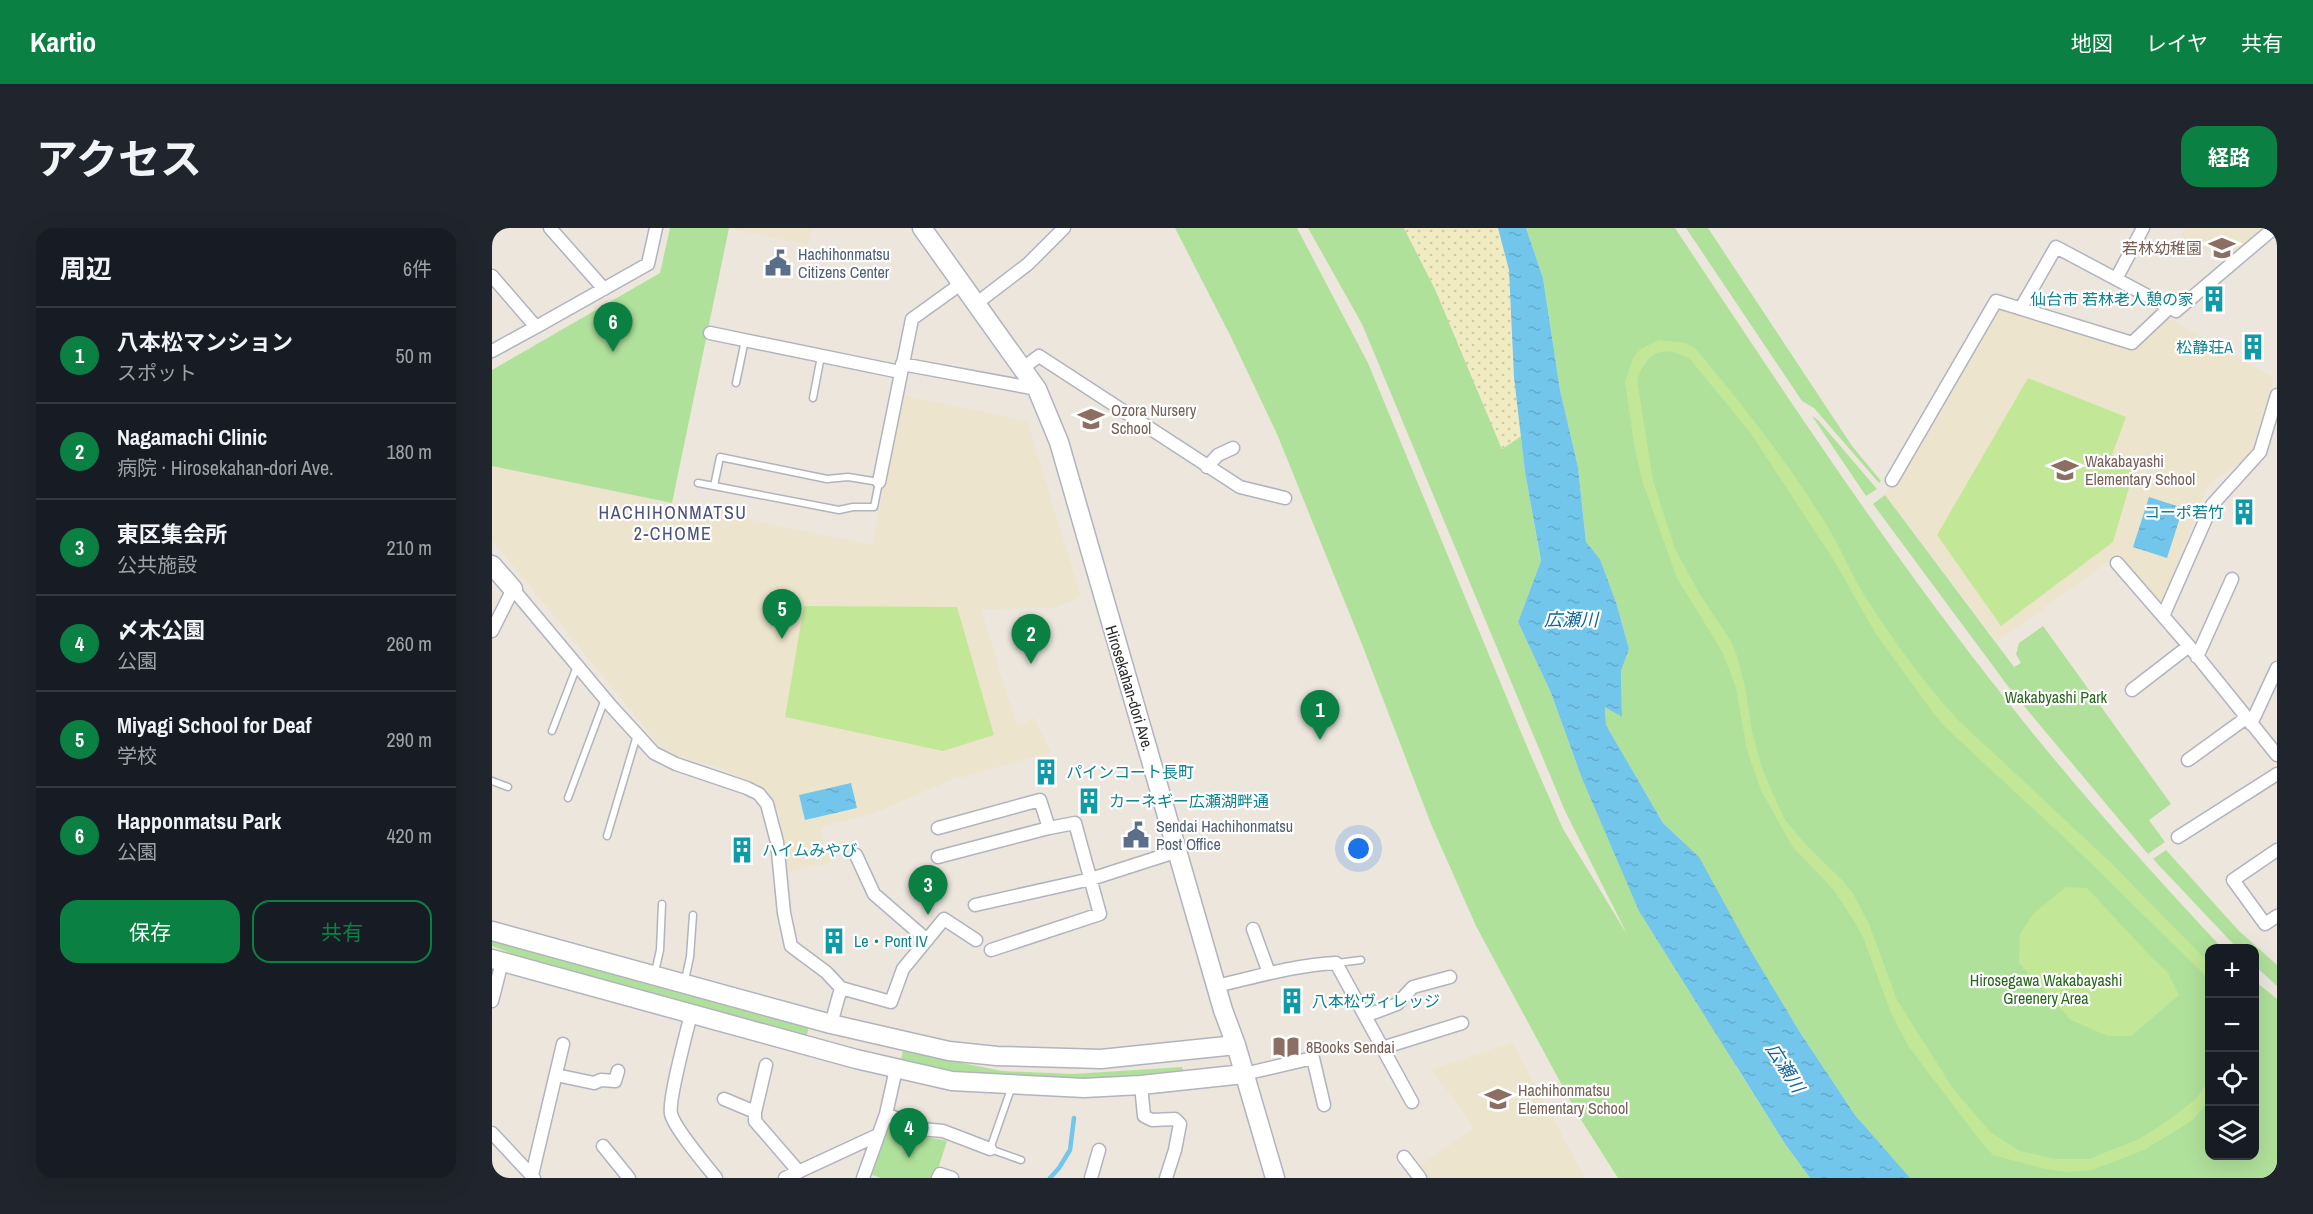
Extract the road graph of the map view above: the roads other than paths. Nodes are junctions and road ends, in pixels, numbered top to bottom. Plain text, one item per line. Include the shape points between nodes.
1 (550, 228) edge
2 (656, 228) edge
3 (922, 228) edge
4 (1064, 228) edge
5 (2143, 228) edge
6 (2274, 228) edge
7 (492, 276) edge
8 (2116, 279) junction
9 (962, 283) junction
10 (604, 288) junction
11 (977, 303) junction
12 (2021, 308) junction
13 (2169, 308) junction
14 (536, 327) junction
15 (710, 333) dead end
16 (745, 340) junction
17 (492, 351) edge
18 (821, 356) junction
19 (901, 368) junction
20 (1023, 368) junction
21 (736, 383) dead end
22 (1037, 389) junction
23 (2277, 395) edge
24 (813, 398) dead end
25 (1233, 448) dead end
26 (1207, 466) junction
27 (1892, 480) dead end
28 (879, 482) junction
29 (698, 483) dead end
30 (714, 486) junction
31 (1285, 498) dead end
32 (2117, 563) dead end
33 (492, 565) edge
34 (2232, 579) dead end
35 (513, 589) junction
36 (2163, 616) junction
37 (492, 631) edge
38 (2189, 646) junction
39 (2197, 657) junction
40 (578, 666) junction
41 (2277, 668) edge
42 (2132, 690) dead end
43 (605, 698) junction
44 (2249, 721) junction
45 (552, 731) dead end
46 (638, 735) junction
47 (2277, 755) edge
48 (2188, 760) dead end
49 (2277, 774) edge
50 (492, 781) edge
51 (507, 787) dead end
52 (568, 798) dead end
53 (938, 828) dead end
54 (1049, 828) junction
55 (607, 836) dead end
56 (2178, 837) dead end
57 (2277, 850) edge
58 (1178, 852) junction
59 (856, 855) dead end
60 (938, 857) dead end
61 (1091, 879) junction
62 (662, 904) dead end
63 (975, 905) dead end
64 (693, 915) dead end
65 (2277, 916) edge
66 (1253, 929) dead end
67 (492, 931) edge
68 (927, 940) junction
69 (976, 940) dead end
70 (991, 950) dead end
71 (1360, 960) dead end
72 (497, 961) edge
73 (1336, 963) junction
74 (1269, 973) junction
75 (655, 976) junction
76 (1450, 977) dead end
77 (684, 984) junction
78 (1216, 986) junction
79 (841, 987) junction
80 (492, 1001) edge
81 (691, 1014) junction
82 (1365, 1016) junction
83 (1462, 1023) dead end
84 (831, 1024) junction
85 (563, 1044) dead end
86 (1236, 1045) junction
87 (1382, 1048) junction
88 (766, 1065) dead end
89 (896, 1069) junction
90 (618, 1071) dead end
91 (1244, 1074) junction
92 (556, 1075) junction
93 (1141, 1084) junction
94 (1012, 1085) junction
95 (724, 1100) dead end
96 (1412, 1102) dead end
97 (1324, 1105) dead end
98 (755, 1112) junction
99 (886, 1114) junction
100 (492, 1133) edge
101 (878, 1135) junction
102 (603, 1146) dead end
103 (990, 1149) junction
104 (1099, 1150) dead end
105 (1404, 1157) dead end
106 (1021, 1160) dead end
107 (799, 1172) junction
108 (533, 1177) edge
109 (865, 1177) edge
110 (629, 1178) edge
111 (716, 1178) edge
112 (785, 1178) edge
113 (938, 1178) edge
114 (952, 1178) edge
115 (1091, 1178) edge
116 (1166, 1178) edge
117 (1275, 1178) edge
118 (1420, 1178) edge

1 - 10 street
2 - 10 street via 648,264
3 - 9 street, Hirosekahan-dori Ave.
4 - 11 street via 1028,264
5 - 8 street
6 - 13 street via 2176,311
7 - 14 street
8 - 12 street via 2056,247
8 - 13 street
9 - 11 street, Hirosekahan-dori Ave.
9 - 19 street via 912,319
10 - 14 street
11 - 20 street, Hirosekahan-dori Ave.
12 - 13 street via 2132,343
12 - 27 street via 1995,301
14 - 17 street
15 - 16 street
16 - 18 street
16 - 21 lane
18 - 19 street
18 - 24 lane
19 - 22 street
19 - 28 street
20 - 22 street, Hirosekahan-dori Ave.
20 - 26 street via 1039,356
22 - 58 street, Hirosekahan-dori Ave. via 1059,442
23 - 36 street via 2260,452 2212,505
25 - 26 street
26 - 31 street via 1240,487
28 - 30 lane via 874,507 839,510
28 - 30 lane via 848,477 827,479 720,457
29 - 30 lane
32 - 36 street
33 - 35 street
34 - 39 street
35 - 37 street
35 - 40 street
36 - 38 street
38 - 39 street
38 - 42 street
39 - 44 street
40 - 43 street
40 - 45 lane
41 - 44 street
43 - 46 street
43 - 52 lane
44 - 47 street
44 - 48 street
46 - 55 lane
46 - 79 street via 654,753 747,788 763,798 777,842 790,946
49 - 56 street
50 - 51 lane
53 - 54 street via 1040,800
54 - 60 street
54 - 61 street via 1075,823
57 - 65 street via 2233,880 2265,924
58 - 61 street
58 - 78 street, Hirosekahan-dori Ave.
59 - 68 street via 874,894
61 - 63 street
61 - 70 street via 1100,914
62 - 75 lane
64 - 77 lane
66 - 74 street
67 - 75 street
68 - 69 street via 944,919
68 - 79 street via 903,969 891,1002
71 - 73 lane
72 - 80 street
72 - 81 street
73 - 74 street
73 - 82 street
74 - 78 street
75 - 77 street
76 - 82 street via 1413,987 1397,1004
77 - 84 street
78 - 86 street, Hirosekahan-dori Ave.
79 - 84 street
81 - 89 street
81 - 111 street via 671,1114
82 - 87 street
83 - 87 street
84 - 86 street via 949,1050 1042,1059 1101,1059
85 - 92 street
86 - 91 street, Hirosekahan-dori Ave.
87 - 96 street
88 - 98 street
89 - 94 street via 952,1081
89 - 99 street
90 - 92 street via 615,1081 594,1083
91 - 93 street
91 - 97 street via 1313,1058
91 - 117 street, Hirosekahan-dori Ave.
92 - 108 street
93 - 94 street via 1084,1088
93 - 116 street via 1144,1116 1152,1120 1175,1119 1180,1124
94 - 103 lane
95 - 98 street
98 - 107 street via 761,1130
99 - 101 street
99 - 103 street via 921,1129 943,1131
100 - 108 street
101 - 107 street
101 - 109 street
102 - 110 street
103 - 106 lane
104 - 115 street
105 - 118 street
107 - 112 street
113 - 114 street via 940,1174

